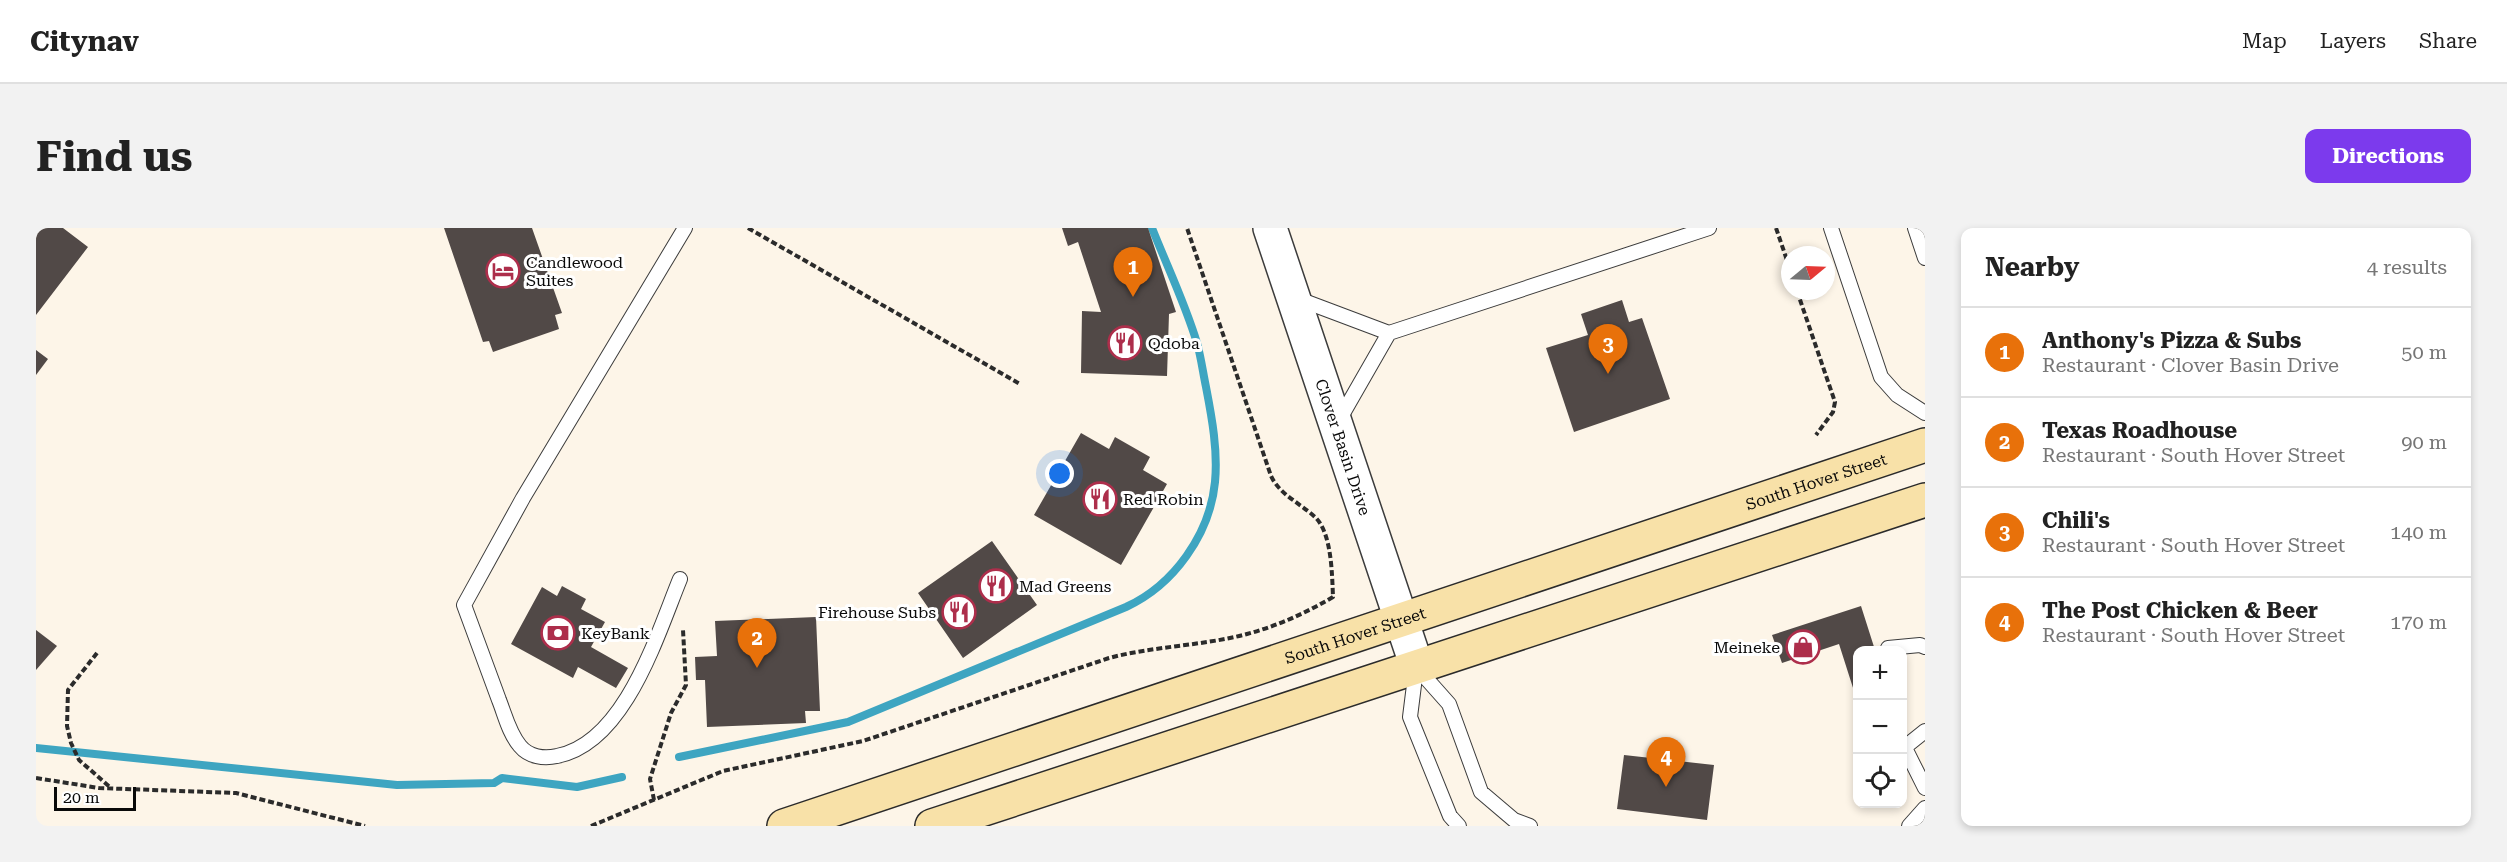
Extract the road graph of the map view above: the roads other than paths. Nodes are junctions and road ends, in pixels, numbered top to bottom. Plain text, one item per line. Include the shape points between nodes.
1 (685, 228) edge
2 (1270, 228) edge
3 (1709, 228) edge
4 (1830, 228) edge
5 (1915, 228) edge
6 (1925, 258) edge
7 (1294, 297) junction
8 (1389, 333) junction
9 (1925, 413) edge
10 (1337, 424) junction
11 (1925, 446) edge
12 (1925, 500) edge
13 (680, 579) dead end
14 (1401, 620) junction
15 (1907, 646) edge
16 (1925, 647) edge
17 (1417, 667) junction
18 (1925, 731) edge
19 (1907, 743) edge
20 (1907, 751) edge
21 (1925, 788) edge
22 (1925, 808) edge
23 (784, 826) edge
24 (932, 826) edge
25 (1459, 826) edge
26 (1530, 826) edge
27 (1909, 826) edge

1 - 13 lane via 523,498 464,605 508,724 521,747 538,757 555,757 584,747 602,732 643,667
2 - 7 street, Clover Basin Drive
3 - 8 lane
4 - 9 lane via 1881,377 1897,395
5 - 6 lane
7 - 8 lane
7 - 10 street, Clover Basin Drive
8 - 10 lane
10 - 14 street, Clover Basin Drive
11 - 14 main road, South Hover Street
12 - 17 main road
14 - 17 street, Clover Basin Drive
14 - 23 main road, South Hover Street
15 - 16 lane
17 - 24 main road
17 - 25 lane, Clover Basin Drive via 1410,717 1450,816
17 - 26 lane, Clover Basin Drive via 1449,704 1481,792 1514,820
18 - 19 lane
20 - 21 lane
22 - 27 lane

